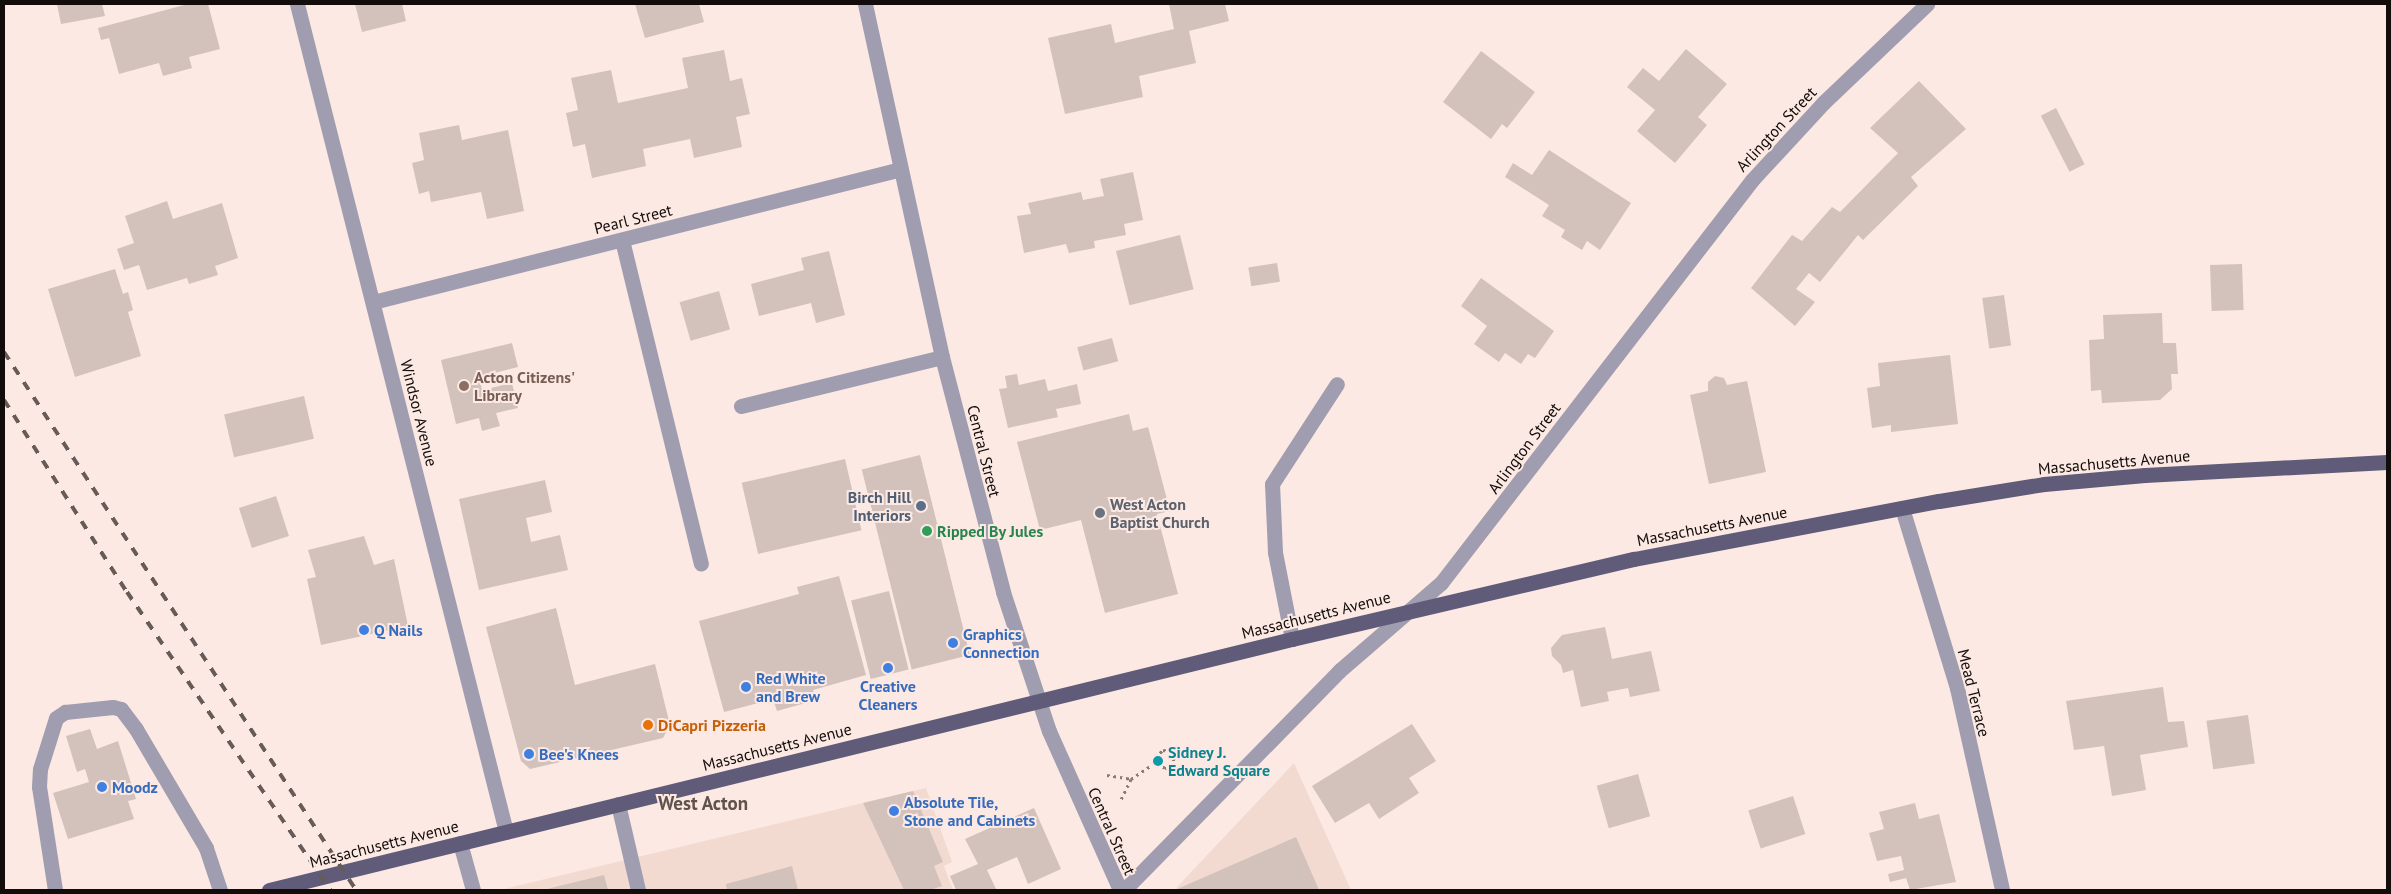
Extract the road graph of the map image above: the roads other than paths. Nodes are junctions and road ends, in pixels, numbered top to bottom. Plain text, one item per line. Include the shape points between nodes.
1 (297, 4) edge
2 (866, 4) edge
3 (1927, 4) edge
4 (901, 169) junction
5 (622, 240) junction
6 (373, 302) junction
7 (942, 357) junction
8 (1337, 384) dead end
9 (741, 406) dead end
10 (2387, 462) edge
11 (1902, 508) junction
12 (701, 564) dead end
13 (1410, 610) junction
14 (1292, 639) junction
15 (1038, 701) junction
16 (618, 804) junction
17 (506, 832) junction
18 (460, 843) junction
19 (55, 890) edge
20 (220, 890) edge
21 (269, 890) edge
22 (473, 890) edge
23 (638, 890) edge
24 (1120, 890) edge
25 (1124, 890) edge
26 (2002, 890) edge

1 - 6 street, Windsor Avenue
2 - 4 street, Central Street
3 - 13 street, Arlington Street via 1823,103 1757,174 1466,554 1441,583
4 - 5 street, Pearl Street
4 - 7 street, Central Street
5 - 6 street, Pearl Street
5 - 12 street
6 - 17 street, Windsor Avenue
7 - 9 street
7 - 15 street, Central Street via 990,549
8 - 14 street via 1272,484 1275,552
10 - 11 main road, Massachusetts Avenue via 2077,481
11 - 13 main road, Massachusetts Avenue via 1634,559
11 - 26 street, Mead Terrace via 1957,688
13 - 14 main road, Massachusetts Avenue
13 - 25 street, Arlington Street via 1334,676
14 - 15 main road, Massachusetts Avenue
15 - 16 main road, Massachusetts Avenue
15 - 24 street, Central Street
16 - 17 main road, Massachusetts Avenue
16 - 23 street
17 - 18 main road, Massachusetts Avenue
18 - 21 main road, Massachusetts Avenue
18 - 22 street
19 - 20 street via 39,787 40,769 56,718 65,712 114,707 121,709 141,737 206,848

